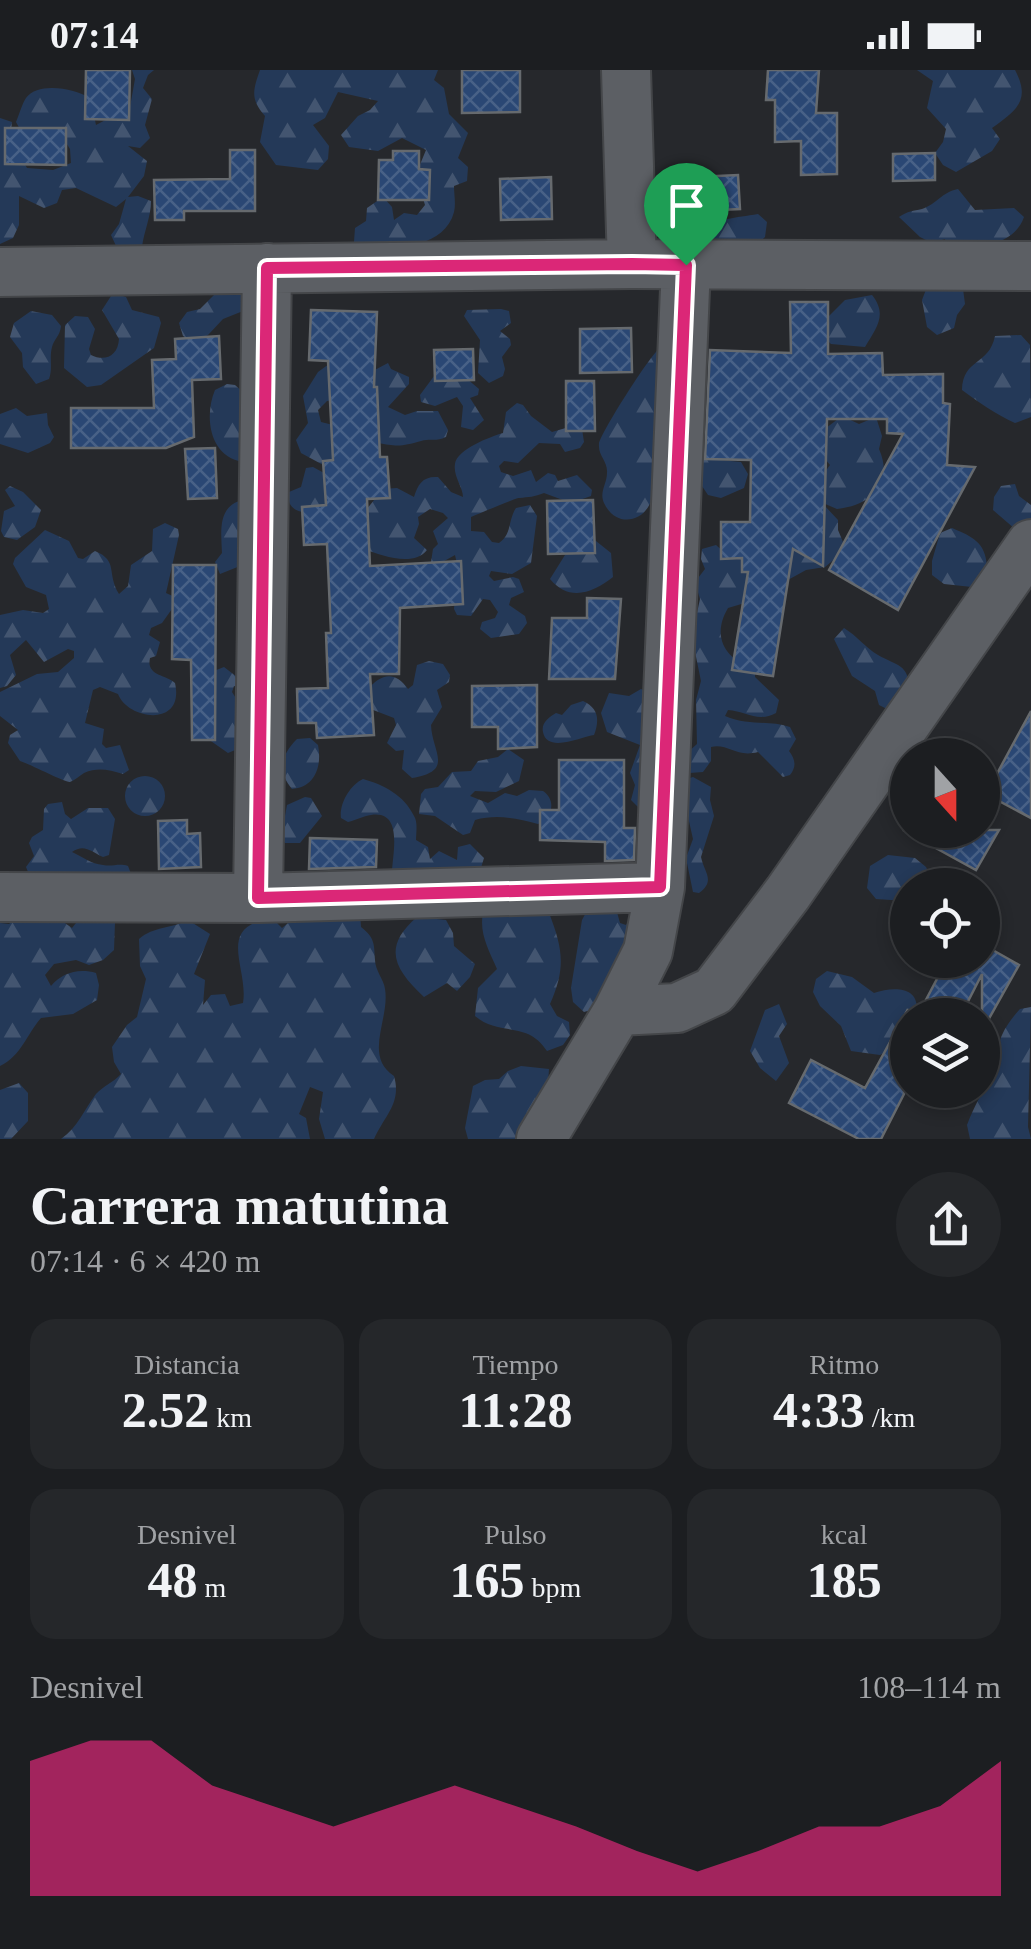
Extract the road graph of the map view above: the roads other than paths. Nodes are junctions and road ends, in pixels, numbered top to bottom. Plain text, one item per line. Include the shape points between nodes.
1 (626, 70) edge
2 (632, 264) junction
3 (686, 265) junction
4 (1031, 266) edge
5 (267, 268) junction
6 (0, 272) edge
7 (1031, 544) edge
8 (660, 887) junction
9 (0, 897) edge
10 (258, 898) junction
11 (618, 1011) junction
12 (540, 1139) edge

1 - 2 street
2 - 3 street
2 - 5 street
3 - 4 street
3 - 8 street
5 - 6 street
5 - 10 street
7 - 11 street via 714,991 676,1008
8 - 10 street
8 - 11 street via 648,950
9 - 10 street
11 - 12 street

